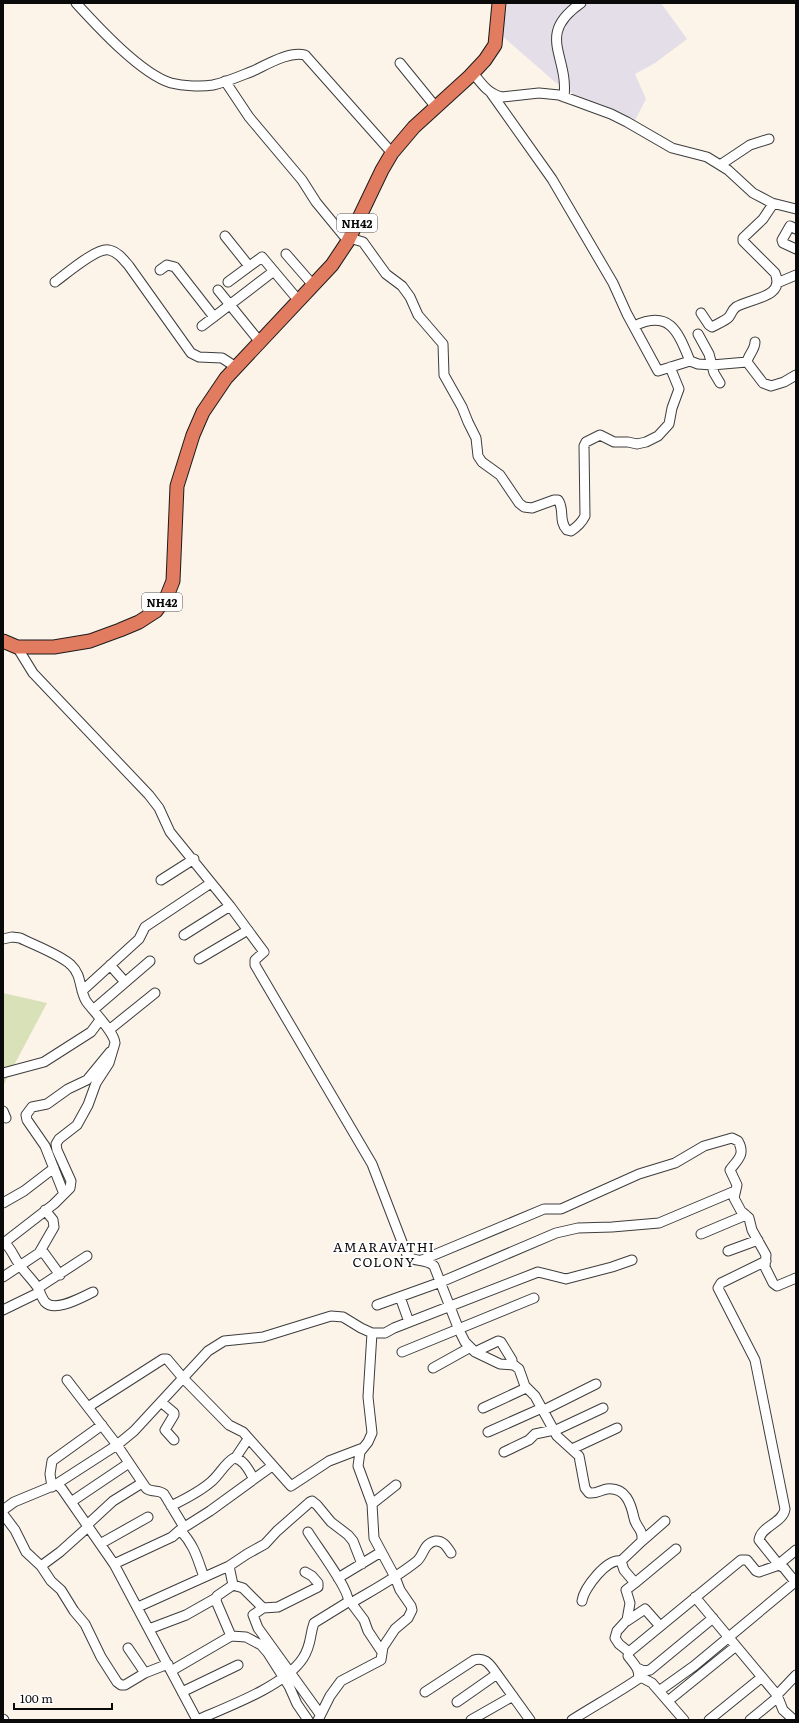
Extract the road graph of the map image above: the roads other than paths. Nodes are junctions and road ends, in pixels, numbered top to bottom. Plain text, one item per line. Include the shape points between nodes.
1 (76, 3) edge
2 (499, 3) edge
3 (581, 3) edge
4 (400, 63) dead end
5 (473, 73) junction
6 (225, 82) junction
7 (491, 93) junction
8 (564, 97) junction
9 (435, 106) junction
10 (769, 139) dead end
11 (392, 152) junction
12 (720, 165) junction
13 (773, 204) junction
14 (796, 209) edge
15 (796, 229) edge
16 (225, 236) dead end
17 (349, 240) junction
18 (796, 249) edge
19 (286, 254) dead end
20 (248, 266) junction
21 (160, 270) dead end
22 (274, 270) junction
23 (796, 275) edge
24 (55, 282) dead end
25 (228, 282) dead end
26 (777, 284) junction
27 (313, 285) junction
28 (218, 290) dead end
29 (299, 301) junction
30 (230, 304) junction
31 (701, 313) dead end
32 (214, 317) junction
33 (202, 326) dead end
34 (634, 326) junction
35 (698, 334) dead end
36 (260, 342) junction
37 (755, 342) dead end
38 (690, 361) junction
39 (746, 362) junction
40 (712, 364) junction
41 (236, 367) junction
42 (670, 367) junction
43 (796, 375) edge
44 (720, 383) dead end
45 (3, 641) edge
46 (17, 647) junction
47 (194, 859) junction
48 (161, 880) dead end
49 (211, 883) junction
50 (230, 906) junction
51 (248, 930) junction
52 (184, 935) dead end
53 (4, 940) edge
54 (199, 959) dead end
55 (150, 961) dead end
56 (110, 965) junction
57 (125, 982) junction
58 (82, 991) junction
59 (155, 993) dead end
60 (93, 1010) junction
61 (100, 1020) junction
62 (109, 1030) junction
63 (114, 1048) junction
64 (3, 1073) edge
65 (54, 1168) junction
66 (735, 1191) junction
67 (64, 1194) junction
68 (3, 1204) edge
69 (45, 1210) junction
70 (746, 1215) junction
71 (701, 1234) dead end
72 (758, 1240) junction
73 (4, 1242) edge
74 (728, 1251) dead end
75 (39, 1253) junction
76 (87, 1256) dead end
77 (422, 1260) junction
78 (632, 1260) dead end
79 (766, 1261) junction
80 (20, 1266) junction
81 (60, 1275) junction
82 (3, 1277) edge
83 (796, 1278) edge
84 (441, 1282) junction
85 (39, 1290) junction
86 (93, 1292) dead end
87 (400, 1297) junction
88 (534, 1298) dead end
89 (377, 1305) dead end
90 (450, 1305) junction
91 (3, 1310) edge
92 (409, 1322) junction
93 (459, 1330) junction
94 (372, 1333) junction
95 (472, 1350) junction
96 (402, 1352) dead end
97 (512, 1365) junction
98 (433, 1368) dead end
99 (183, 1378) junction
100 (67, 1380) dead end
101 (596, 1384) dead end
102 (526, 1388) junction
103 (161, 1402) junction
104 (88, 1407) junction
105 (483, 1408) dead end
106 (603, 1408) dead end
107 (543, 1409) junction
108 (102, 1425) junction
109 (617, 1428) dead end
110 (554, 1431) junction
111 (488, 1432) dead end
112 (248, 1439) junction
113 (174, 1440) dead end
114 (117, 1445) junction
115 (363, 1448) junction
116 (572, 1449) junction
117 (504, 1452) dead end
118 (236, 1457) junction
119 (129, 1463) junction
120 (272, 1466) junction
121 (254, 1479) junction
122 (142, 1483) junction
123 (396, 1485) dead end
124 (53, 1486) junction
125 (72, 1502) junction
126 (372, 1504) junction
127 (171, 1506) junction
128 (3, 1510) edge
129 (3, 1514) edge
130 (148, 1517) dead end
131 (665, 1521) dead end
132 (88, 1526) junction
133 (182, 1529) junction
134 (308, 1532) dead end
135 (642, 1541) junction
136 (100, 1544) junction
137 (676, 1550) dead end
138 (796, 1550) edge
139 (381, 1552) junction
140 (451, 1553) dead end
141 (621, 1561) junction
142 (114, 1564) junction
143 (362, 1564) junction
144 (779, 1565) junction
145 (41, 1566) junction
146 (229, 1566) junction
147 (305, 1572) dead end
148 (204, 1577) junction
149 (395, 1577) junction
150 (338, 1578) junction
151 (635, 1583) junction
152 (796, 1583) edge
153 (233, 1585) junction
154 (695, 1597) junction
155 (216, 1598) junction
156 (350, 1601) junction
157 (582, 1601) dead end
158 (138, 1607) junction
159 (262, 1608) junction
160 (713, 1618) junction
161 (627, 1621) junction
162 (660, 1626) junction
163 (149, 1629) junction
164 (231, 1636) junction
165 (729, 1637) junction
166 (736, 1646) junction
167 (128, 1648) dead end
168 (382, 1652) junction
169 (629, 1652) junction
170 (238, 1665) dead end
171 (169, 1668) junction
172 (638, 1672) junction
173 (145, 1673) junction
174 (286, 1674) junction
175 (497, 1674) junction
176 (796, 1675) edge
177 (762, 1677) junction
178 (659, 1691) junction
179 (182, 1692) junction
180 (425, 1692) dead end
181 (512, 1696) junction
182 (778, 1696) junction
183 (668, 1701) junction
184 (457, 1702) dead end
185 (217, 1716) edge
186 (319, 1717) edge
187 (793, 1718) edge
188 (527, 1719) edge
189 (197, 1720) edge
190 (308, 1720) edge
191 (471, 1720) edge
192 (572, 1720) edge
193 (684, 1720) edge
194 (709, 1720) edge
195 (750, 1720) edge

1 - 6 street via 99,29 158,77 180,84 213,85
2 - 5 highway, NH42 via 494,45
3 - 8 street via 568,13 556,34 565,79
4 - 9 street
5 - 7 street
5 - 9 highway, NH42
6 - 11 street via 286,57 305,55
6 - 17 street via 248,117
7 - 8 street via 502,97 538,93
7 - 34 street via 547,170 613,283
8 - 12 street via 627,122 672,148 707,157
9 - 11 highway, NH42
10 - 12 street via 750,145
11 - 17 highway, NH42
12 - 13 street via 753,192
13 - 14 street
13 - 26 street via 743,240 775,273
15 - 18 street via 790,226 782,240
16 - 20 street
17 - 27 highway, NH42 via 332,265
17 - 42 street via 363,242 386,274 402,286 418,315 443,344 444,375 476,438 478,456 482,462 500,475 518,503 524,507 532,508 558,500 561,506 561,521 567,530 574,529 585,516 586,442 600,435 614,442 640,444 664,431 669,424 679,389
19 - 27 street
20 - 22 street via 262,257
20 - 25 street
21 - 32 street via 167,265 175,266
22 - 29 street
22 - 30 street
23 - 26 street
24 - 41 street via 103,250 114,252 129,266 191,353 199,357 222,358
26 - 31 street via 770,294 732,310 728,318 712,327
27 - 29 highway, NH42
28 - 30 street
29 - 36 highway, NH42
30 - 32 street
30 - 36 street
32 - 33 street
34 - 38 street via 652,319 672,326
34 - 42 street via 657,370 660,372
35 - 40 street
36 - 41 highway, NH42
37 - 39 street via 755,347
38 - 40 street
38 - 42 street
39 - 40 street
39 - 43 street via 767,385 777,386
40 - 44 street
41 - 46 highway, NH42 via 203,412 193,435 177,486 173,581 167,596 156,611 139,622 90,641 54,647
45 - 46 highway, NH42
46 - 47 street via 33,673 149,795 170,832
47 - 48 street
47 - 49 street
49 - 50 street
49 - 56 street via 145,927 139,939
50 - 51 street
50 - 52 street
51 - 54 street
51 - 77 street via 264,953 255,960 255,965 372,1164 407,1255 412,1259
53 - 58 street via 20,938 71,964 79,976
55 - 57 street
56 - 57 street
56 - 58 street
57 - 60 street
58 - 60 street
59 - 62 street
60 - 61 street
61 - 62 street
61 - 64 street via 91,1032 44,1062
62 - 63 street via 115,1040
63 - 65 street via 86,1080 47,1104 32,1107 28,1111 27,1120 44,1146
63 - 67 street via 77,1125 56,1144 71,1184
65 - 67 street
65 - 68 street
66 - 70 street via 734,1198
66 - 77 street via 737,1185 730,1170 738,1161 741,1146 732,1138 704,1146 675,1163 639,1174 561,1208 544,1209
66 - 84 street via 659,1222 578,1228 556,1234
67 - 69 street
69 - 73 street
69 - 75 street via 53,1220 54,1227
70 - 71 street
70 - 72 street
72 - 74 street
72 - 79 street via 766,1255
73 - 80 street
75 - 80 street
75 - 81 street via 44,1253
76 - 81 street
77 - 84 street via 434,1266
78 - 90 street via 566,1279 538,1272
79 - 83 street via 766,1267 775,1285
79 - 144 street via 721,1283 718,1288 749,1347 759,1376 785,1509 782,1517 761,1534 759,1540
80 - 82 street
80 - 85 street
81 - 85 street
84 - 87 street
84 - 90 street
85 - 86 street via 45,1301 54,1307
85 - 91 street
87 - 89 street
87 - 92 street
88 - 93 street
90 - 92 street
90 - 93 street
92 - 94 street via 385,1333
93 - 95 street
93 - 96 street
94 - 99 street via 339,1316 325,1317 263,1337 227,1340 208,1351
94 - 115 street via 368,1397 372,1433
95 - 97 street via 500,1364
95 - 97 street via 501,1342 512,1360
95 - 98 street
97 - 102 street via 521,1372
99 - 103 street
99 - 104 street via 168,1360 164,1359
99 - 112 street via 229,1425 243,1432
100 - 104 street
101 - 107 street
102 - 105 street
102 - 107 street via 532,1392
103 - 113 street via 174,1413 165,1430
103 - 114 street
104 - 108 street
106 - 110 street
107 - 110 street
107 - 111 street
108 - 114 street
108 - 124 street via 52,1461 50,1474
109 - 116 street
110 - 116 street via 559,1439
110 - 117 street via 535,1434 529,1440
112 - 118 street
112 - 120 street
114 - 119 street
114 - 124 street
115 - 120 street via 329,1461 293,1486
115 - 126 street via 358,1456 358,1466
116 - 135 street via 580,1460 585,1488 589,1493 609,1489 625,1495 642,1532
118 - 121 street via 247,1467
118 - 127 street via 229,1461 207,1486
119 - 122 street
119 - 125 street
120 - 121 street
121 - 133 street
122 - 127 street via 149,1491 162,1492
122 - 132 street via 113,1501
123 - 126 street
124 - 125 street via 58,1485
124 - 128 street via 14,1502
125 - 132 street
126 - 139 street via 373,1536
127 - 133 street
129 - 145 street via 26,1552
130 - 136 street
131 - 135 street
132 - 136 street
132 - 145 street
133 - 142 street via 172,1538
133 - 148 street via 196,1551
134 - 150 street
135 - 141 street
136 - 142 street
137 - 151 street
138 - 144 street
139 - 143 street
139 - 149 street
140 - 149 street via 442,1542 432,1542 424,1548 418,1560
141 - 151 street via 624,1570
141 - 157 street via 611,1562 597,1576 587,1588
142 - 158 street
143 - 146 street via 353,1541 312,1501 265,1544
143 - 150 street
144 - 152 street
144 - 154 street via 759,1572 746,1560 741,1560
145 - 173 street via 84,1624 117,1682 125,1685
146 - 148 street
146 - 153 street
147 - 159 street via 316,1579 318,1587 278,1607
148 - 158 street
149 - 156 street
149 - 168 street via 412,1610 408,1618 390,1636
150 - 156 street
151 - 161 street via 626,1590 630,1603
152 - 165 street
153 - 155 street
153 - 159 street via 243,1588
154 - 160 street
154 - 162 street
155 - 163 street via 186,1615
155 - 164 street
156 - 168 street
156 - 174 street via 314,1623 308,1648 297,1666
158 - 163 street
159 - 174 street via 253,1618
160 - 165 street
160 - 172 street via 650,1670
161 - 162 street via 645,1608
161 - 169 street via 617,1631 615,1638
162 - 169 street
163 - 171 street
164 - 171 street
164 - 174 street via 246,1636 261,1645
165 - 166 street
165 - 178 street
166 - 177 street
166 - 183 street
167 - 173 street
168 - 186 street via 379,1662 337,1685
169 - 172 street via 628,1656
170 - 179 street
171 - 173 street
171 - 179 street
172 - 178 street
172 - 192 street via 617,1693
174 - 185 street
174 - 186 street
174 - 190 street via 297,1704
175 - 180 street via 489,1662 479,1658
175 - 181 street
175 - 184 street
176 - 182 street
177 - 182 street
177 - 194 street
178 - 183 street
179 - 189 street
181 - 188 street
181 - 191 street
182 - 187 street via 783,1710
182 - 195 street
183 - 193 street
185 - 189 street

